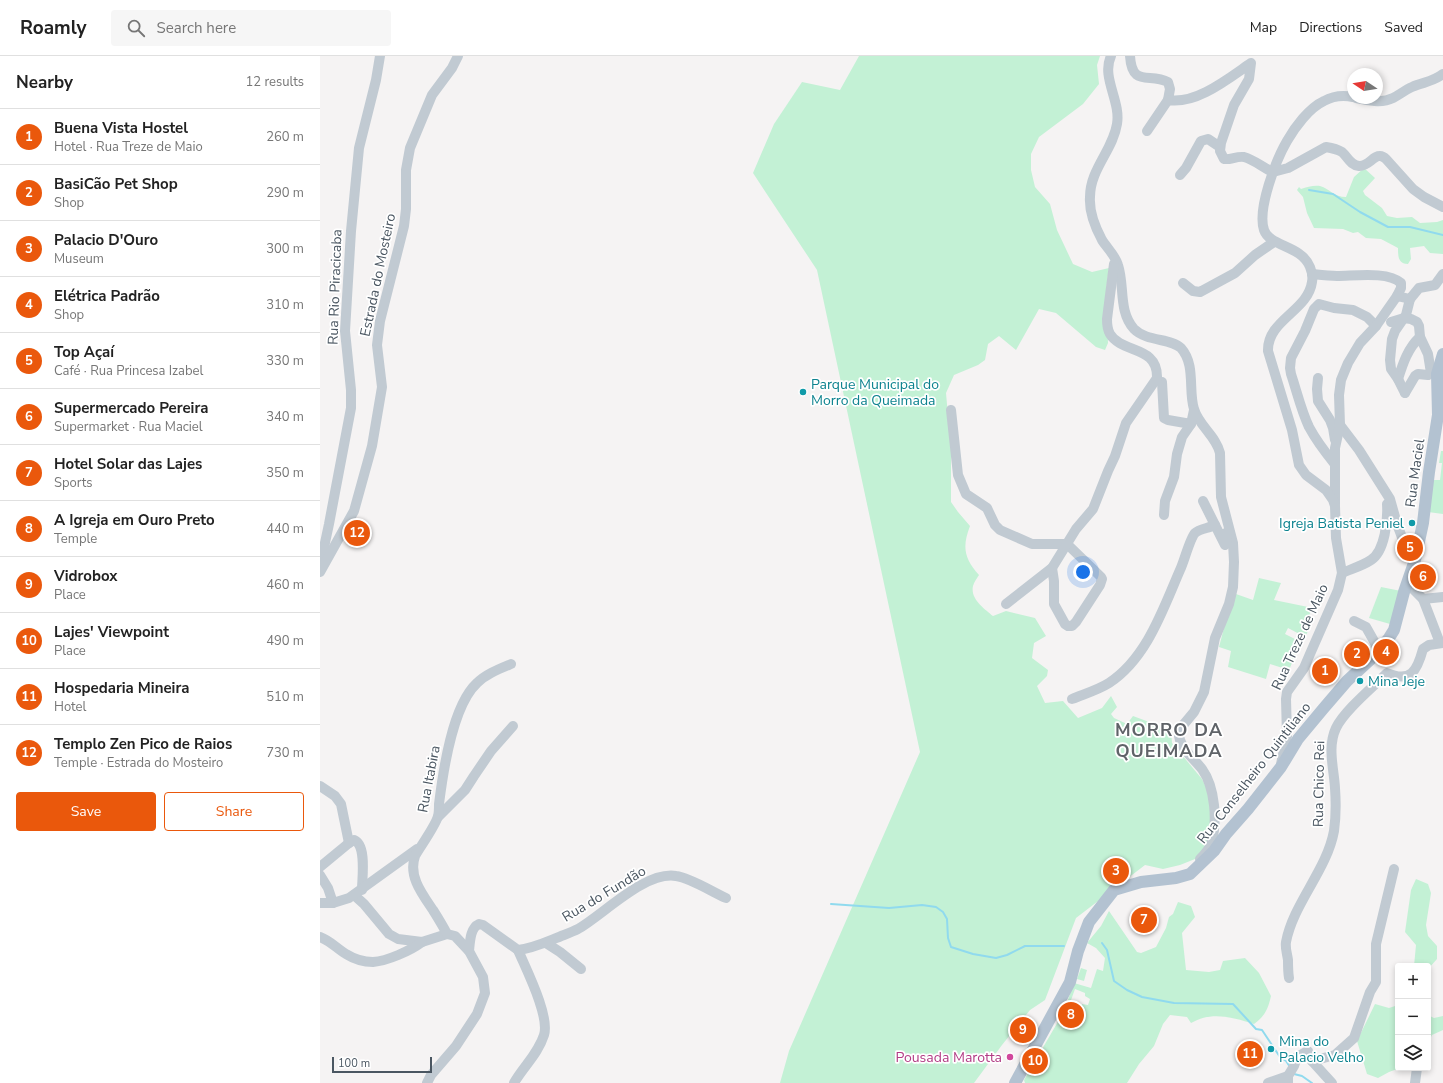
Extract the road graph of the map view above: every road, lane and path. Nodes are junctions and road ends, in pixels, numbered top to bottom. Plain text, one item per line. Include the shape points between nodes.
1 (380, 56) edge
2 (458, 56) edge
3 (1111, 56) edge
4 (1130, 56) edge
5 (1251, 60) edge
6 (1443, 74) edge
7 (1347, 97) edge
8 (1168, 100) junction
9 (1383, 101) edge
10 (1147, 131) dead end
11 (1220, 146) junction
12 (1273, 172) junction
13 (1180, 175) dead end
14 (1443, 207) edge
15 (1274, 242) junction
16 (1115, 258) junction
17 (1312, 274) junction
18 (1443, 274) edge
19 (1183, 283) dead end
20 (1398, 296) junction
21 (1410, 299) junction
22 (1404, 318) junction
23 (1391, 322) dead end
24 (1376, 326) junction
25 (1420, 337) junction
26 (1443, 354) edge
27 (1437, 370) edge
28 (1318, 378) dead end
29 (1398, 379) junction
30 (1162, 382) dead end
31 (951, 410) dead end
32 (1194, 410) junction
33 (1191, 424) junction
34 (1340, 425) junction
35 (1335, 448) junction
36 (1334, 463) junction
37 (1387, 496) junction
38 (1203, 501) dead end
39 (1222, 505) junction
40 (1335, 506) junction
41 (1164, 515) dead end
42 (1215, 525) junction
43 (1067, 544) junction
44 (1418, 546) junction
45 (320, 566) edge
46 (1052, 568) junction
47 (320, 572) edge
48 (1342, 573) junction
49 (1407, 583) junction
50 (1443, 597) edge
51 (1423, 599) junction
52 (1006, 604) dead end
53 (1354, 621) dead end
54 (1442, 643) edge
55 (1379, 650) junction
56 (511, 664) dead end
57 (1072, 699) dead end
58 (513, 726) dead end
59 (1281, 767) junction
60 (320, 786) edge
61 (438, 817) junction
62 (351, 842) junction
63 (422, 846) junction
64 (320, 867) edge
65 (1394, 869) dead end
66 (1190, 874) junction
67 (320, 876) edge
68 (358, 892) junction
69 (726, 898) dead end
70 (320, 903) edge
71 (333, 903) junction
72 (447, 934) junction
73 (320, 937) edge
74 (422, 942) junction
75 (546, 943) junction
76 (518, 950) junction
77 (469, 951) junction
78 (581, 969) dead end
79 (1288, 978) dead end
80 (1312, 1061) junction
81 (1417, 1071) edge
82 (1288, 1079) edge
83 (427, 1083) edge
84 (514, 1083) edge
85 (1015, 1083) edge
86 (1268, 1083) edge
87 (1332, 1083) edge
88 (1415, 1083) edge

1 - 45 street, Rua Rio Piracicaba via 359,148 351,231 345,331 351,408
2 - 47 street, Estrada do Mosteiro via 432,95 410,148 406,170 404,226 380,321 377,345 382,387 372,446 354,511
3 - 16 street via 1108,71 1117,105 1117,124 1113,139 1093,178 1090,207 1096,228
4 - 8 street via 1132,68 1138,76 1168,82
5 - 8 street via 1221,84 1196,96
5 - 11 street via 1248,79 1234,104
6 - 9 street via 1431,82 1413,86
7 - 12 street via 1331,98 1314,108 1288,140
8 - 10 street
11 - 12 street via 1224,159 1244,157
11 - 13 street via 1208,139 1201,141
12 - 14 street via 1288,168 1326,147 1341,152 1356,166 1366,165 1381,156 1413,190
12 - 15 street via 1263,222 1264,231
15 - 17 street via 1289,247 1304,257
15 - 19 street via 1235,273 1200,292 1193,291
16 - 32 street via 1127,317 1134,328 1144,336 1181,348 1191,374
16 - 43 street via 1107,319 1110,334 1116,340 1150,358 1156,368 1157,378 1126,423 1098,500
17 - 20 street via 1389,278 1401,283
17 - 40 street, Rua Treze de Maio via 1312,282 1304,300 1272,334 1268,351 1292,430 1299,465 1306,475 1330,494
18 - 21 street via 1435,285 1419,288
20 - 21 street
20 - 24 street
21 - 22 street
22 - 23 street
22 - 25 street via 1417,322
22 - 29 street via 1395,331 1390,352 1391,369
24 - 34 street via 1360,343 1341,380
24 - 36 street via 1353,310 1319,304 1314,309 1290,358 1290,368 1303,412 1315,437
25 - 27 street
25 - 29 street via 1408,353
26 - 27 main road, Rua Maciel
27 - 29 street via 1428,375 1415,376 1406,393
27 - 44 main road, Rua Maciel via 1438,414
28 - 35 street via 1318,401 1333,428
30 - 33 street via 1164,418
31 - 43 street via 958,475 966,494 987,508 1000,530 1032,544
32 - 33 street
32 - 39 street via 1219,447
33 - 41 street via 1182,437 1176,454 1174,477 1165,501
34 - 35 street
34 - 37 street via 1364,456
35 - 36 street
36 - 40 street
37 - 44 street via 1392,503 1403,540
37 - 48 street via 1388,516 1378,552 1371,560
38 - 42 street
39 - 42 street via 1226,544 1223,543
39 - 66 street via 1233,543 1234,574 1231,596 1216,638 1204,692 1178,735 1181,744 1207,777 1213,802 1214,819 1210,845
40 - 48 street, Rua Treze de Maio via 1336,538
42 - 57 street via 1194,534 1151,634 1132,662 1109,682
43 - 46 street
43 - 46 street via 1102,579 1072,626 1065,624 1054,604
44 - 49 main road, Rua Maciel
46 - 52 street
48 - 59 street, Rua Treze de Maio via 1338,590 1304,668 1287,692 1287,736
49 - 51 street
49 - 55 main road, Rua Conselheiro Quintiliano via 1394,630
50 - 51 street
51 - 54 street
53 - 55 street via 1366,627
54 - 79 street, Rua Chico Rei via 1429,645 1423,649 1420,661 1412,674 1395,676 1387,673 1344,716 1335,730 1332,739 1334,831 1323,862 1288,934 1285,948
55 - 59 main road, Rua Conselheiro Quintiliano via 1323,709 1298,739
56 - 61 street, Rua Itabira via 478,682 457,716
58 - 61 street via 465,790
59 - 66 main road, Rua Conselheiro Quintiliano via 1214,851
60 - 62 street via 337,797 341,804
61 - 63 street, Rua Itabira
62 - 64 street
62 - 68 street via 358,842 363,857
63 - 68 street
63 - 72 street, Rua Itabira via 413,861 414,877
65 - 80 street via 1376,944 1376,982 1354,1038 1335,1055
66 - 85 main road via 1141,882 1114,890 1089,922 1070,982
67 - 71 street via 328,888
68 - 71 street
68 - 74 street via 364,904 389,934 398,939
69 - 75 street, Rua do Fundão via 684,877 664,876 650,880 577,929
70 - 71 street
72 - 74 street
72 - 77 street via 455,936
73 - 74 street via 331,942 345,954 373,962 405,952
75 - 76 street, Rua do Fundão
75 - 78 street
76 - 77 street via 479,924 474,926
76 - 84 street via 545,1022 544,1035
77 - 83 street via 483,977 485,998 473,1023 430,1075
80 - 82 street via 1308,1052 1297,1057
80 - 87 street
81 - 88 street
82 - 86 street

